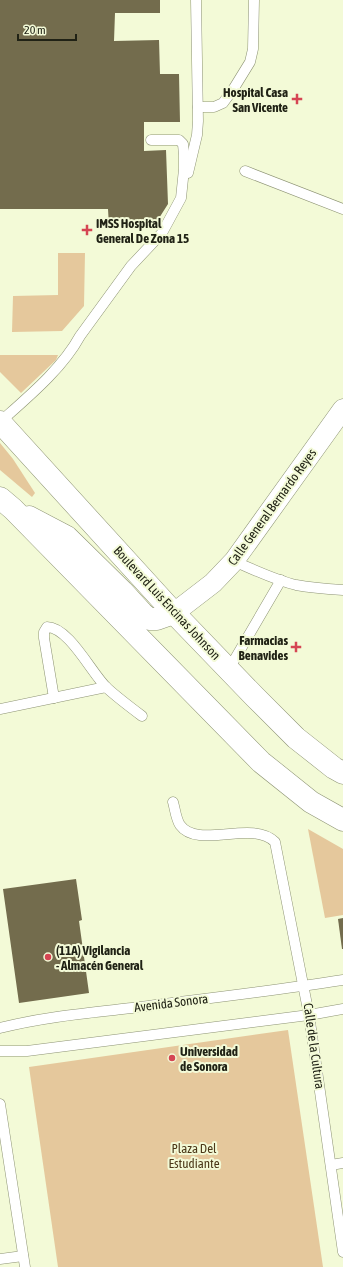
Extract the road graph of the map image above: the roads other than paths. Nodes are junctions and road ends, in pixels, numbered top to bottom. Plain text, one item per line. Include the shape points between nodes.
1 (196, 0) edge
2 (254, 0) edge
3 (198, 107) junction
4 (151, 140) dead end
5 (245, 171) dead end
6 (181, 198) junction
7 (343, 209) edge
8 (343, 409) edge
9 (0, 422) edge
10 (7, 504) edge
11 (234, 561) junction
12 (281, 580) junction
13 (343, 590) edge
14 (174, 613) junction
15 (229, 669) junction
16 (106, 687) junction
17 (54, 698) junction
18 (0, 709) edge
19 (142, 716) dead end
20 (340, 770) edge
21 (173, 802) dead end
22 (343, 820) edge
23 (343, 980) edge
24 (304, 986) junction
25 (343, 1009) edge
26 (309, 1015) junction
27 (0, 1028) edge
28 (0, 1051) edge
29 (0, 1104) edge
30 (343, 1163) edge
31 (330, 1165) junction
32 (343, 1252) edge
33 (23, 1256) junction
34 (0, 1259) edge
35 (25, 1267) edge

1 - 3 lane
2 - 3 lane via 253,49 250,62 223,103 214,107
3 - 6 lane via 197,135
4 - 6 lane via 179,140 183,144
5 - 7 lane
6 - 9 lane via 162,233 131,266 64,360
8 - 11 street, Calle General Bernardo Reyes
9 - 14 main road, Boulevard Luis Encinas Johnson
10 - 14 main road via 67,537 149,618 157,620
10 - 22 main road via 261,762 311,802
11 - 12 lane
11 - 14 street, Calle General Bernardo Reyes via 213,583
12 - 13 lane via 316,589
12 - 15 lane
14 - 15 main road, Boulevard Luis Encinas Johnson
15 - 20 main road, Boulevard Luis Encinas Johnson via 296,738
16 - 17 lane
16 - 17 lane via 66,636 53,628 48,628 44,632 44,638
16 - 19 lane
17 - 18 lane
21 - 24 lane, Calle de la Cultura via 178,823 185,831 206,835 256,833 270,837 275,842
23 - 24 lane, Avenida Sonora
24 - 26 lane, Calle de la Cultura
24 - 27 lane, Avenida Sonora via 23,1022
25 - 26 lane
26 - 28 lane via 27,1051
26 - 31 lane, Calle de la Cultura
29 - 33 lane
30 - 31 lane
31 - 32 lane, Calle de la Cultura
33 - 34 lane
33 - 35 lane

